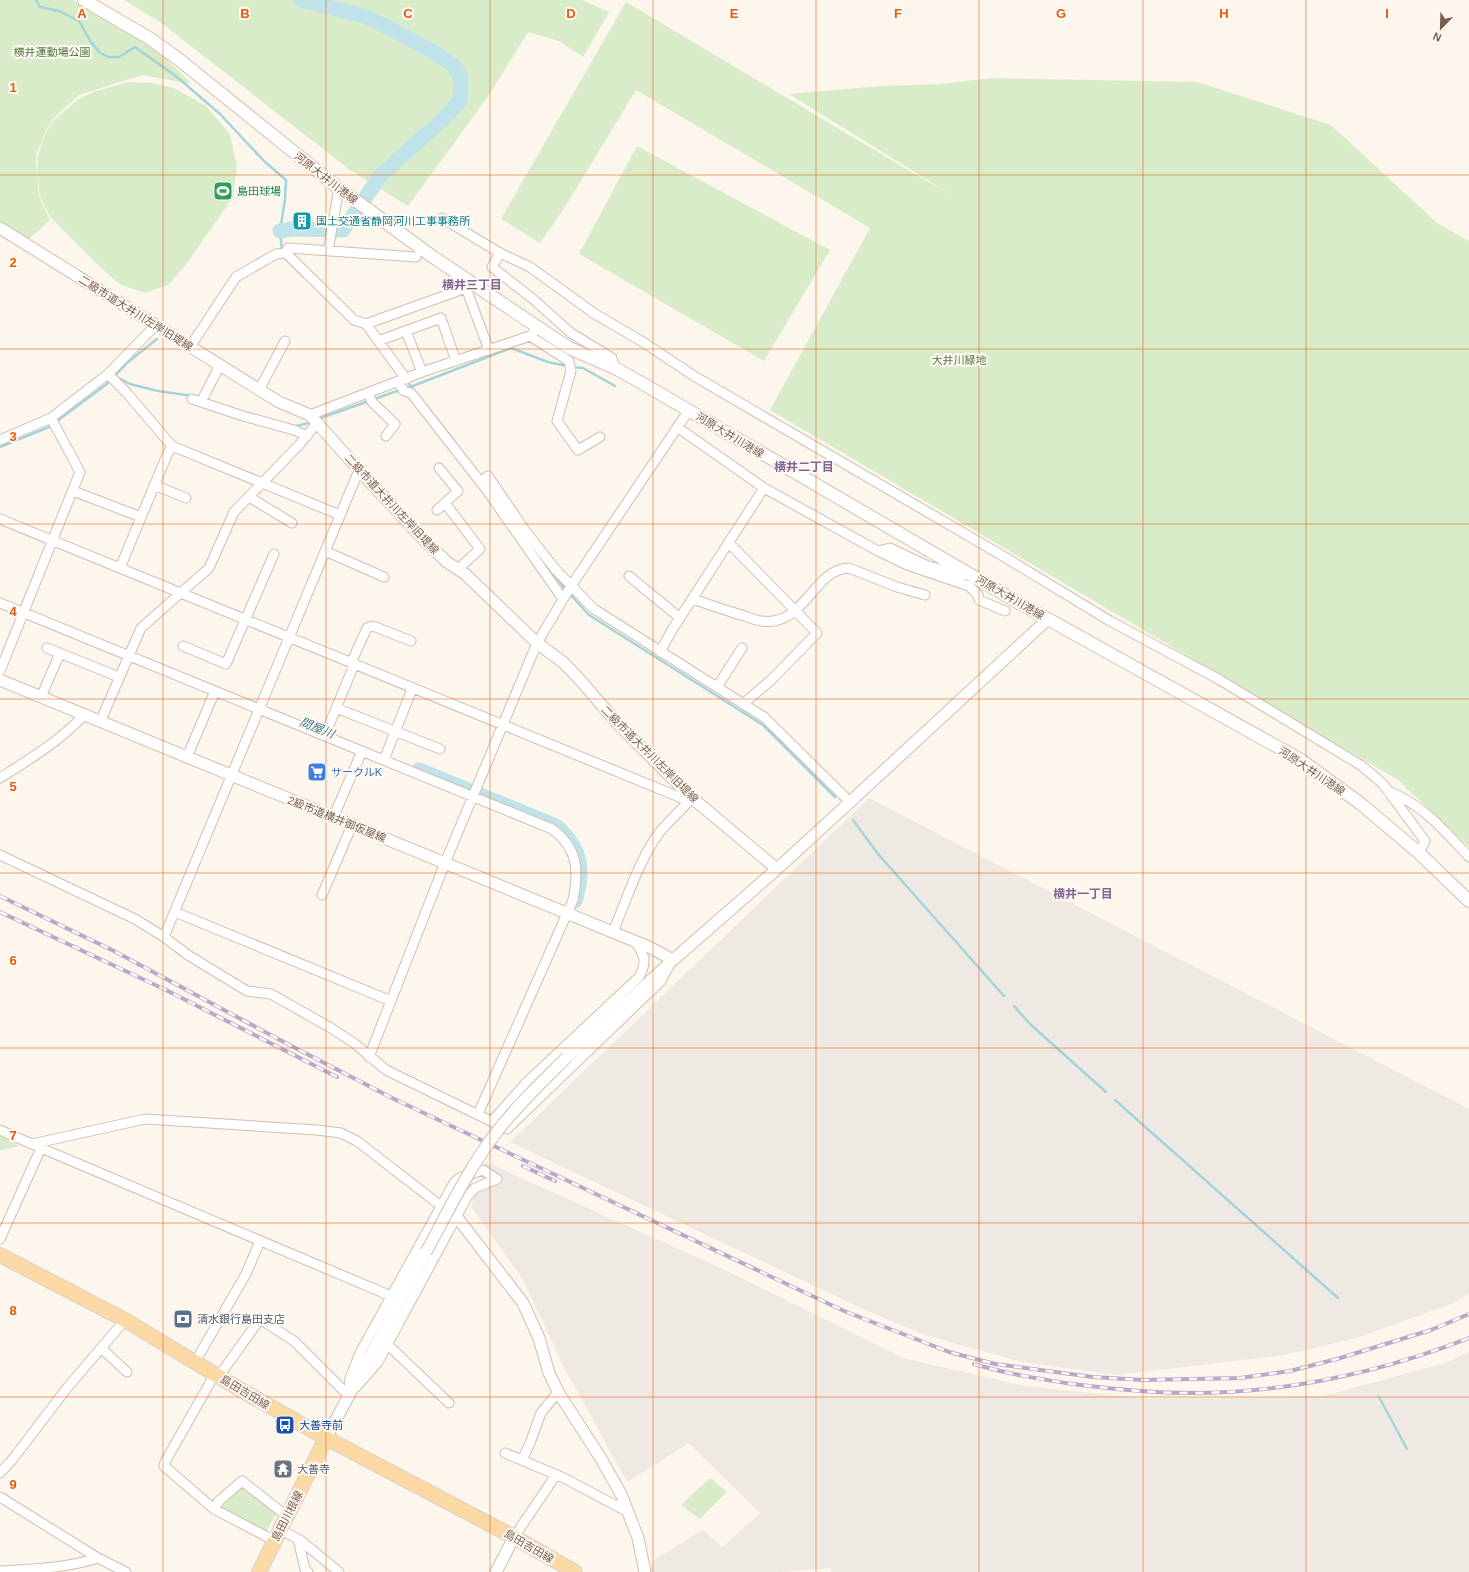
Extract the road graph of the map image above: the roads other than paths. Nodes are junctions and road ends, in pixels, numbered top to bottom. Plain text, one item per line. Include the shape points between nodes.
1 (84, 0) edge
2 (339, 188) junction
3 (442, 218) dead end
4 (0, 228) edge
5 (328, 252) junction
6 (286, 253) junction
7 (500, 253) junction
8 (416, 257) dead end
9 (366, 324) junction
10 (156, 325) junction
11 (539, 328) junction
12 (406, 331) junction
13 (530, 336) junction
14 (285, 341) dead end
15 (378, 341) junction
16 (190, 346) junction
17 (489, 350) junction
18 (456, 361) junction
19 (220, 365) junction
20 (615, 368) junction
21 (422, 372) junction
22 (108, 374) junction
23 (402, 380) junction
24 (259, 390) junction
25 (368, 393) junction
26 (688, 410) junction
27 (51, 418) junction
28 (313, 419) junction
29 (677, 427) junction
30 (307, 436) junction
31 (386, 436) dead end
32 (600, 436) dead end
33 (0, 440) edge
34 (172, 446) junction
35 (439, 468) dead end
36 (358, 470) junction
37 (263, 483) junction
38 (154, 485) junction
39 (764, 488) junction
40 (73, 491) junction
41 (186, 498) dead end
42 (249, 498) junction
43 (445, 503) junction
44 (436, 510) dead end
45 (340, 515) junction
46 (141, 517) junction
47 (0, 519) edge
48 (292, 523) dead end
49 (53, 541) junction
50 (729, 543) junction
51 (533, 549) junction
52 (325, 551) junction
53 (878, 551) junction
54 (274, 554) dead end
55 (120, 568) junction
56 (458, 569) junction
57 (630, 576) dead end
58 (384, 577) dead end
59 (974, 577) junction
60 (571, 586) junction
61 (180, 593) junction
62 (924, 595) dead end
63 (563, 598) junction
64 (693, 599) junction
65 (0, 603) edge
66 (796, 610) junction
67 (1005, 611) dead end
68 (24, 612) junction
69 (680, 618) junction
70 (1048, 619) junction
71 (245, 620) junction
72 (289, 638) junction
73 (411, 641) dead end
74 (537, 643) junction
75 (183, 646) dead end
76 (47, 648) dead end
77 (742, 648) dead end
78 (660, 652) junction
79 (60, 653) junction
80 (129, 655) junction
81 (353, 664) junction
82 (0, 671) edge
83 (119, 677) junction
84 (0, 680) edge
85 (717, 687) junction
86 (412, 689) junction
87 (215, 690) junction
88 (41, 698) junction
89 (743, 704) junction
90 (259, 708) junction
91 (336, 708) junction
92 (84, 715) junction
93 (100, 722) junction
94 (503, 726) junction
95 (396, 731) junction
96 (324, 736) junction
97 (440, 749) dead end
98 (362, 751) junction
99 (187, 757) junction
100 (384, 760) junction
101 (232, 775) junction
102 (0, 778) edge
103 (1387, 790) junction
104 (473, 797) junction
105 (690, 799) junction
106 (850, 802) junction
107 (334, 818) junction
108 (352, 825) junction
109 (1419, 853) junction
110 (0, 855) edge
111 (1469, 857) edge
112 (445, 863) junction
113 (777, 869) junction
114 (322, 896) dead end
115 (1469, 901) edge
116 (175, 912) junction
117 (568, 913) junction
118 (614, 932) junction
119 (164, 937) junction
120 (635, 941) junction
121 (673, 960) junction
122 (391, 1001) junction
123 (369, 1056) junction
124 (478, 1114) junction
125 (492, 1121) junction
126 (0, 1130) edge
127 (32, 1144) junction
128 (41, 1148) junction
129 (441, 1206) junction
130 (456, 1216) junction
131 (0, 1238) edge
132 (260, 1241) junction
133 (0, 1255) edge
134 (391, 1296) junction
135 (126, 1320) junction
136 (387, 1344) junction
137 (102, 1348) junction
138 (195, 1362) junction
139 (127, 1372) dead end
140 (217, 1375) junction
141 (558, 1392) junction
142 (348, 1395) junction
143 (449, 1403) dead end
144 (326, 1438) junction
145 (505, 1453) dead end
146 (522, 1460) junction
147 (0, 1473) edge
148 (556, 1475) junction
149 (0, 1498) edge
150 (214, 1509) junction
151 (628, 1512) junction
152 (288, 1517) junction
153 (278, 1535) junction
154 (514, 1537) junction
155 (298, 1539) junction
156 (98, 1558) junction
157 (0, 1571) edge
158 (126, 1572) edge
159 (259, 1572) edge
160 (308, 1572) edge
161 (339, 1572) edge
162 (496, 1572) edge
163 (575, 1572) edge
164 (645, 1572) edge

1 - 2 main road, 河原大井川港線 via 149,38 177,58
2 - 5 street
2 - 11 main road, 河原大井川港線 via 427,253
3 - 7 street
4 - 10 street, 二級市道大井川左岸旧堤線
5 - 6 street via 288,248
5 - 8 street
6 - 9 street via 354,320
6 - 16 street via 276,254 236,277
7 - 20 street via 492,267 571,333 612,358
7 - 103 street via 530,267 595,314 644,342 694,376 1110,621 1220,680 1313,736 1362,766
9 - 15 street
9 - 17 street via 466,288
10 - 16 street, 二級市道大井川左岸旧堤線
10 - 22 street
11 - 13 street
11 - 20 main road, 河原大井川港線 via 578,353
12 - 15 street
12 - 18 street via 441,318
12 - 21 street
13 - 17 street
13 - 32 street via 569,361 571,371 557,421 578,450
14 - 24 street
15 - 23 street
16 - 19 street, 二級市道大井川左岸旧堤線
17 - 18 street
18 - 21 street
19 - 24 street, 二級市道大井川左岸旧堤線
19 - 30 street via 196,401
20 - 26 main road, 河原大井川港線
21 - 23 street
22 - 27 street
22 - 34 street
23 - 25 street
23 - 51 street via 404,391 411,393 484,479 524,529
24 - 28 street, 二級市道大井川左岸旧堤線
25 - 28 street
25 - 31 street via 372,402 395,424
26 - 29 street
26 - 59 main road, 河原大井川港線
27 - 33 street
27 - 40 street via 80,472
28 - 30 street
28 - 36 street, 二級市道大井川左岸旧堤線
29 - 39 street
29 - 60 street
30 - 37 street
34 - 37 street
34 - 38 street
35 - 43 street via 458,491
36 - 45 street
36 - 56 street, 二級市道大井川左岸旧堤線 via 427,543
37 - 42 street
37 - 45 street
38 - 41 street
38 - 46 street
39 - 50 street
39 - 53 street
40 - 46 street
40 - 49 street
42 - 48 street
42 - 61 street via 234,512 209,568
43 - 44 street
43 - 56 street via 480,549
45 - 52 street
46 - 55 street
47 - 49 street
49 - 55 street
49 - 68 street
50 - 64 street
50 - 66 street
51 - 60 street
51 - 63 street
52 - 58 street
52 - 72 street
53 - 59 street via 890,548 928,566
53 - 67 street via 907,565 969,586 978,595 979,600
54 - 71 street
55 - 61 street
56 - 74 street, 二級市道大井川左岸旧堤線
57 - 69 street
59 - 70 main road, 河原大井川港線
60 - 63 street
60 - 78 street via 594,609
61 - 71 street
61 - 80 street via 141,628
62 - 66 street via 849,568 841,568 826,578
63 - 74 street
64 - 66 street via 762,621 788,617
64 - 69 street
65 - 68 street
66 - 89 street via 817,632 771,680
68 - 80 street
68 - 82 street
69 - 78 street
70 - 106 street
70 - 109 main road, 河原大井川港線 via 1301,760
71 - 72 street
71 - 75 street via 226,664
72 - 81 street
72 - 90 street
73 - 81 street via 373,626 367,628
74 - 94 street
74 - 105 street, 二級市道大井川左岸旧堤線 via 564,663 581,680 618,724
76 - 79 street
77 - 85 street
78 - 85 street
79 - 83 street
79 - 88 street
80 - 83 street
80 - 87 street
81 - 86 street
81 - 91 street
83 - 93 street
84 - 88 street, 2級市道横井御仮屋線
85 - 89 street
86 - 94 street
86 - 95 street
87 - 90 street
87 - 99 street
88 - 92 street, 2級市道横井御仮屋線
89 - 106 street via 764,717
90 - 96 street
90 - 101 street
91 - 95 street
91 - 96 street
92 - 93 street, 2級市道横井御仮屋線
92 - 102 street via 54,743
93 - 99 street, 2級市道横井御仮屋線
94 - 104 street
94 - 105 street
95 - 97 street
95 - 100 street
96 - 98 street
98 - 100 street
98 - 107 street
99 - 101 street, 2級市道横井御仮屋線
100 - 104 street
101 - 107 street, 2級市道横井御仮屋線
101 - 116 street
103 - 109 street via 1425,841
103 - 111 street via 1405,798 1436,822
104 - 112 street
104 - 117 street via 552,829 568,844 577,880
105 - 113 street, 二級市道大井川左岸旧堤線
105 - 118 street via 659,834 647,853
106 - 113 street
107 - 108 street, 2級市道横井御仮屋線
108 - 112 street, 2級市道横井御仮屋線
108 - 114 street
109 - 115 main road, 河原大井川港線
110 - 119 street via 135,919
112 - 117 street, 2級市道横井御仮屋線
112 - 122 street
113 - 121 street
116 - 119 street
116 - 122 street
117 - 118 street, 2級市道横井御仮屋線
117 - 124 street
118 - 120 street, 2級市道横井御仮屋線
119 - 123 street via 247,991 271,994 325,1024
120 - 121 street, 2級市道横井御仮屋線
120 - 125 street via 645,961 639,977 527,1082
121 - 125 street via 661,980 507,1129
121 - 142 street, bridge via 567,1057 495,1133 472,1167
122 - 123 street
123 - 124 street via 386,1070
124 - 125 street
126 - 127 street
127 - 128 street
127 - 129 street via 144,1119 341,1133 356,1140
128 - 131 street
128 - 132 street
129 - 130 street
129 - 130 street via 459,1178 483,1170 497,1179 476,1188 467,1196
129 - 134 street
130 - 136 street
130 - 141 street via 523,1303 539,1338 549,1373
132 - 134 street
132 - 138 street via 246,1274
133 - 135 main road, 島田吉田線
134 - 142 street via 361,1352 350,1378
135 - 137 street
135 - 138 main road, 島田吉田線
136 - 142 street via 378,1362
136 - 143 street
137 - 139 street
137 - 147 street
138 - 140 main road, 島田吉田線
140 - 142 street via 260,1319 294,1341
140 - 144 main road, 島田吉田線
140 - 150 street via 164,1466
141 - 146 street via 541,1413
141 - 151 street via 600,1457
142 - 144 street
144 - 152 main road, 島田川根線
144 - 154 main road, 島田吉田線
145 - 146 street
146 - 148 street
148 - 151 street
148 - 154 street
149 - 156 street
150 - 152 street via 219,1501 242,1481
150 - 153 street
151 - 164 street via 638,1538
152 - 153 main road, 島田川根線
153 - 155 street
153 - 159 main road, 島田川根線
154 - 162 street
154 - 163 main road, 島田吉田線
155 - 160 street
155 - 161 street
156 - 157 street via 62,1566
156 - 158 street

